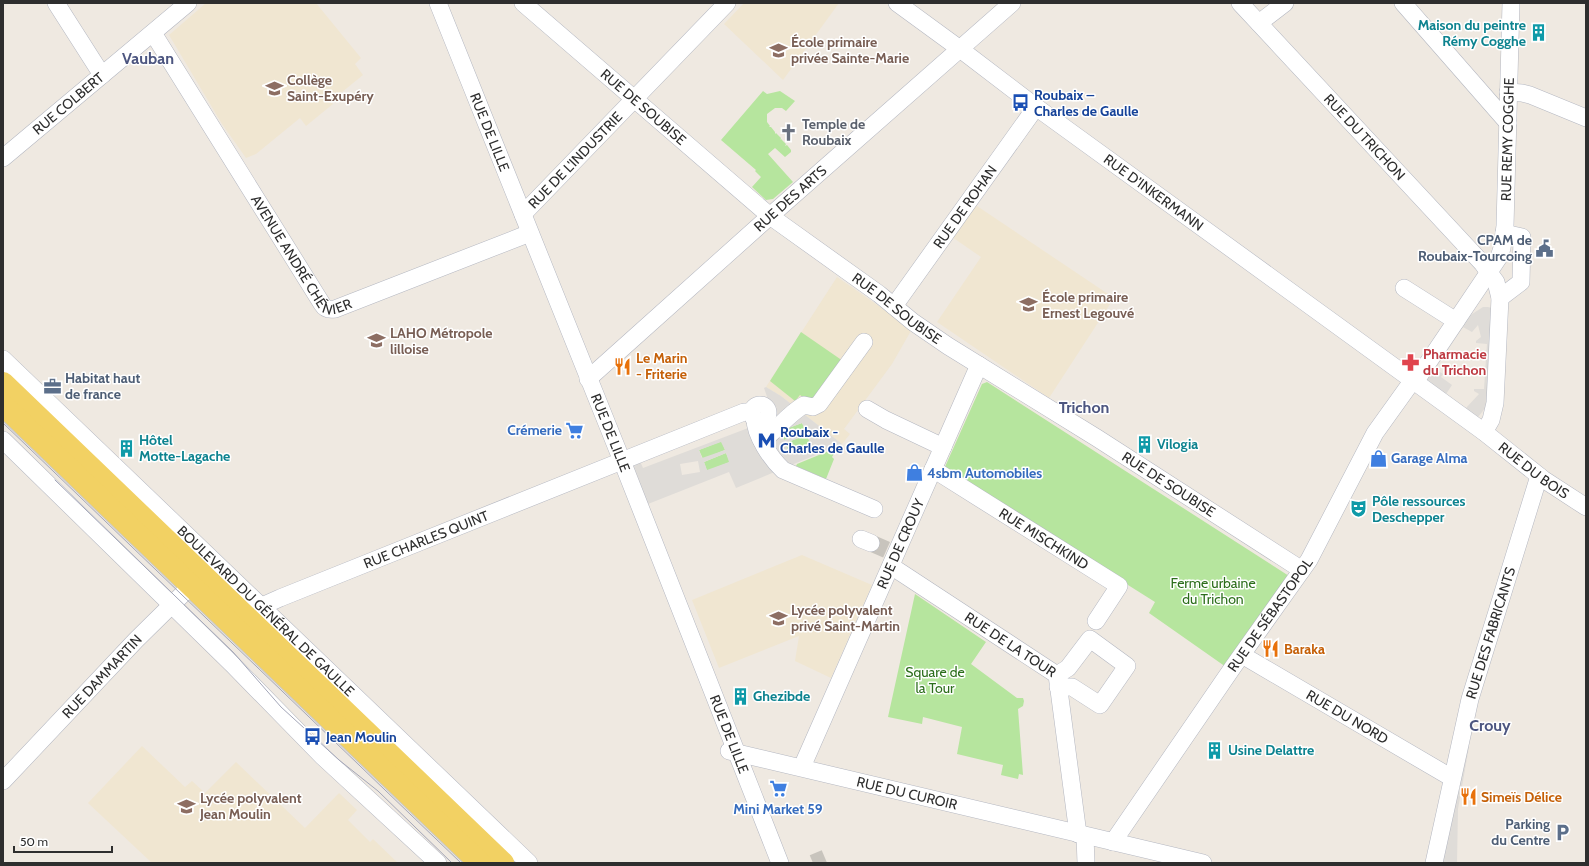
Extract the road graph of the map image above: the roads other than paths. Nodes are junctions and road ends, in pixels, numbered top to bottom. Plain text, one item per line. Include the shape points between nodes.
1 (56, 3) edge
2 (188, 3) edge
3 (438, 3) edge
4 (523, 3) edge
5 (727, 3) edge
6 (897, 3) edge
7 (1012, 3) edge
8 (1240, 3) edge
9 (1285, 3) edge
10 (1403, 3) edge
11 (1511, 3) edge
12 (1259, 23) junction
13 (153, 33) junction
14 (960, 49) junction
15 (102, 75) junction
16 (1508, 92) junction
17 (634, 100) junction
18 (1036, 107) junction
19 (1586, 118) edge
20 (1508, 123) junction
21 (3, 158) edge
22 (523, 214) junction
23 (770, 216) junction
24 (530, 233) junction
25 (1504, 234) junction
26 (1490, 272) junction
27 (1404, 288) dead end
28 (1500, 298) junction
29 (894, 306) junction
30 (1456, 321) junction
31 (864, 342) dead end
32 (3, 360) edge
33 (979, 365) junction
34 (588, 379) junction
35 (1414, 381) junction
36 (3, 383) edge
37 (3, 405) edge
38 (867, 409) dead end
39 (1484, 432) junction
40 (3, 440) edge
41 (762, 441) junction
42 (943, 447) junction
43 (618, 463) junction
44 (933, 469) junction
45 (1539, 476) junction
46 (1586, 507) edge
47 (874, 509) dead end
48 (891, 556) junction
49 (1302, 570) junction
50 (197, 581) junction
51 (172, 604) junction
52 (248, 617) junction
53 (1096, 621) dead end
54 (1242, 655) junction
55 (731, 751) junction
56 (802, 767) junction
57 (1452, 778) junction
58 (3, 781) edge
59 (1082, 835) junction
60 (1113, 842) junction
61 (438, 863) edge
62 (480, 863) edge
63 (502, 863) edge
64 (529, 863) edge
65 (780, 863) edge
66 (1086, 863) edge
67 (1204, 863) edge
68 (1434, 863) edge

1 - 15 street
2 - 13 street, RUE COLBERT
3 - 22 street, RUE DE LILLE
4 - 17 street, RUE DE SOUBISE
5 - 17 street, RUE DE L'INDUSTRIE
6 - 14 street, RUE D'INKERMANN
7 - 14 street, RUE DES ARTS
8 - 12 street, RUE DU TRICHON
9 - 12 street
10 - 20 street
11 - 16 street, RUE REMY COGGHE
12 - 26 street, RUE DU TRICHON
13 - 15 street, RUE COLBERT
13 - 24 street, AVENUE ANDRÉ CHÉNIER via 325,308 335,309
14 - 18 street, RUE D'INKERMANN
14 - 23 street, RUE DES ARTS
15 - 21 street, RUE COLBERT
16 - 19 street via 1530,95
16 - 20 street, RUE REMY COGGHE
17 - 22 street, RUE DE L'INDUSTRIE
17 - 23 street, RUE DE SOUBISE
18 - 29 street, RUE DE ROHAN
18 - 35 street, RUE D'INKERMANN
20 - 25 street, RUE REMY COGGHE
22 - 24 street, RUE DE LILLE
23 - 29 street, RUE DE SOUBISE
23 - 34 street, RUE DES ARTS
24 - 34 street, RUE DE LILLE
25 - 26 street, RUE REMY COGGHE via 1500,254
25 - 28 street via 1522,237 1521,282
26 - 28 street, RUE DU TRICHON via 1497,284
26 - 30 street, RUE REMY COGGHE
27 - 30 street
28 - 39 street via 1494,407
29 - 33 street, RUE DE SOUBISE via 907,318
30 - 35 street, RUE DE SÉBASTOPOL
31 - 41 street via 819,404 813,407 804,405 796,409
32 - 52 street, BOULEVARD DU GÉNÉRAL DE GAULLE
33 - 42 street, RUE DE CROUY
33 - 49 street, RUE DE SOUBISE
34 - 43 street, RUE DE LILLE
35 - 39 street, RUE D'INKERMANN
35 - 49 street, RUE DE SÉBASTOPOL via 1375,433 1314,552
36 - 50 main road, BOULEVARD DU GÉNÉRAL DE GAULLE
37 - 50 main road, BOULEVARD DU GÉNÉRAL DE GAULLE
38 - 42 street
39 - 45 street, RUE DU BOIS
40 - 51 street
41 - 43 street, RUE CHARLES QUINT via 754,415 744,412
41 - 47 street via 777,464 786,471
42 - 44 street, RUE DE CROUY
43 - 52 street, RUE CHARLES QUINT
43 - 55 street, RUE DE LILLE
44 - 48 street, RUE DE CROUY
44 - 53 street, RUE MISCHKIND via 1119,586
45 - 46 street, RUE DU BOIS
45 - 57 street, RUE DES FABRICANTS via 1473,686
48 - 56 street, RUE DE CROUY
48 - 59 street, RUE DE LA TOUR via 1058,681
49 - 54 street, RUE DE SÉBASTOPOL
50 - 51 street, RUE DAMMARTIN
50 - 52 main road, BOULEVARD DU GÉNÉRAL DE GAULLE
51 - 58 street, RUE DAMMARTIN
51 - 61 street via 323,757
52 - 62 main road, BOULEVARD DU GÉNÉRAL DE GAULLE
52 - 63 main road, BOULEVARD DU GÉNÉRAL DE GAULLE
52 - 64 street, BOULEVARD DU GÉNÉRAL DE GAULLE
54 - 57 street, RUE DU NORD
54 - 60 street, RUE DE SÉBASTOPOL
55 - 56 street, RUE DU CUROIR
55 - 65 street, RUE DE LILLE
56 - 59 street, RUE DU CUROIR
57 - 68 street, RUE DES FABRICANTS
59 - 60 street, RUE DU CUROIR
59 - 66 street
60 - 67 street

